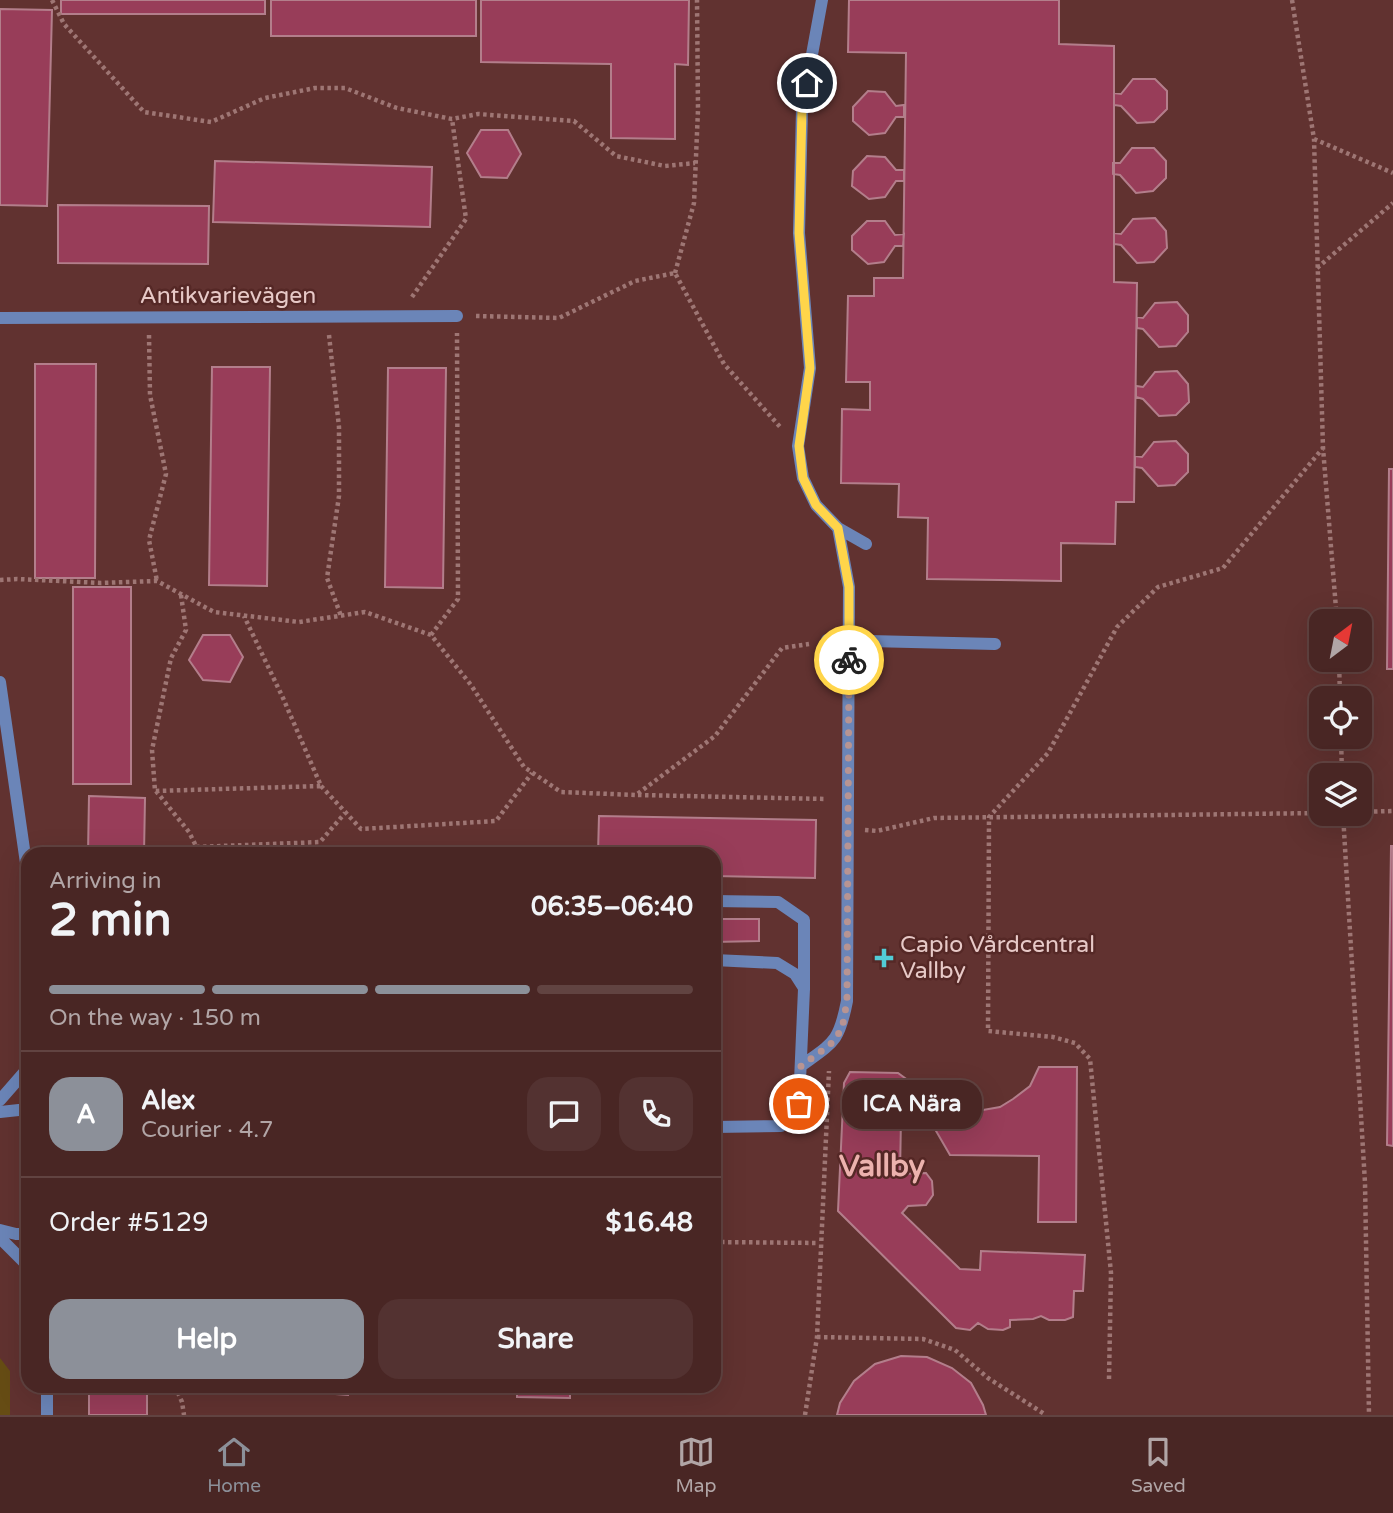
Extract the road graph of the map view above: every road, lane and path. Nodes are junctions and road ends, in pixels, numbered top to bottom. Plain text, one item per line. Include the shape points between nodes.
1 (52, 0) edge
2 (697, 0) edge
3 (822, 0) edge
4 (1293, 0) edge
5 (452, 119) junction
6 (1314, 139) junction
7 (695, 163) junction
8 (1393, 173) edge
9 (1393, 203) edge
10 (1317, 268) junction
11 (675, 273) junction
12 (327, 316) junction
13 (399, 316) junction
14 (457, 316) junction
15 (148, 317) junction
16 (0, 318) edge
17 (799, 446) junction
18 (1323, 448) junction
19 (838, 528) junction
20 (866, 544) dead end
21 (0, 580) edge
22 (157, 581) junction
23 (181, 594) junction
24 (1336, 609) edge
25 (244, 616) junction
26 (341, 616) junction
27 (431, 635) junction
28 (827, 640) joint
29 (849, 640) junction
30 (995, 644) dead end
31 (0, 682) edge
32 (533, 773) junction
33 (321, 786) junction
34 (155, 791) junction
35 (636, 795) junction
36 (826, 799) dead end
37 (1393, 811) edge
38 (1372, 812) edge
39 (345, 813) junction
40 (1309, 813) edge
41 (989, 817) junction
42 (1344, 826) edge
43 (848, 830) junction
44 (260, 844) junction
45 (24, 847) edge
46 (196, 847) joint
47 (257, 847) edge
48 (721, 901) edge
49 (721, 960) edge
50 (804, 989) junction
51 (801, 1066) junction
52 (21, 1076) edge
53 (0, 1100) edge
54 (21, 1110) edge
55 (0, 1112) edge
56 (721, 1127) edge
57 (0, 1230) edge
58 (21, 1233) edge
59 (0, 1238) edge
60 (721, 1241) edge
61 (21, 1259) edge
62 (817, 1337) junction
63 (1108, 1379) dead end
64 (47, 1393) edge
65 (178, 1393) edge
66 (47, 1415) edge
67 (184, 1415) edge
68 (805, 1415) edge
69 (1046, 1415) edge
70 (1369, 1415) edge

1 - 5 path via 64,24 144,112 211,122 265,98 315,88 345,88 397,108
2 - 7 path
3 - 17 street via 802,109 799,233 810,368
4 - 6 path
5 - 7 path via 478,114 574,121 616,156 665,166
5 - 13 path via 466,219
6 - 8 path
6 - 10 path
7 - 11 path via 694,203
9 - 10 path
10 - 18 path
11 - 14 path via 635,281 558,318
11 - 17 path via 724,364
12 - 13 street, Antikvarievägen
12 - 15 street, Antikvarievägen
12 - 26 path via 340,427 339,496 327,578
13 - 14 street, Antikvarievägen
14 - 27 path via 458,599
15 - 16 street, Antikvarievägen
15 - 22 path via 150,395 166,474 149,540
17 - 19 street via 803,478 816,505
18 - 24 path
18 - 41 path via 1223,568 1157,587 1117,628 1048,753
19 - 20 street
19 - 29 street via 849,587
21 - 22 path
22 - 23 path
23 - 25 path via 214,612
23 - 34 path via 186,630 171,657 152,750
25 - 26 path via 299,622
25 - 33 path
26 - 27 path via 365,612
27 - 32 path via 471,685 524,767
28 - 29 street
28 - 35 path via 782,648 715,736
29 - 30 street
29 - 43 street
31 - 45 street
32 - 35 path via 561,792
32 - 39 path via 496,821 360,830
33 - 34 path
33 - 39 path
34 - 46 path
35 - 36 path
37 - 38 path
39 - 44 path via 320,842
40 - 41 path
41 - 43 path via 934,818 877,831
41 - 63 path via 988,1031 1075,1043 1090,1059 1111,1273
42 - 70 path via 1366,1183
43 - 51 street via 847,1001 842,1029 830,1045
44 - 46 path
44 - 47 path
48 - 50 street via 778,902 804,920
49 - 50 street via 777,963 795,974
50 - 51 street
51 - 56 street via 799,1104 781,1126
52 - 53 street
54 - 55 street
57 - 58 street
59 - 61 street
60 - 62 path via 819,1243
62 - 68 path
62 - 69 path via 923,1339 955,1350 988,1378
64 - 66 street
65 - 67 path

